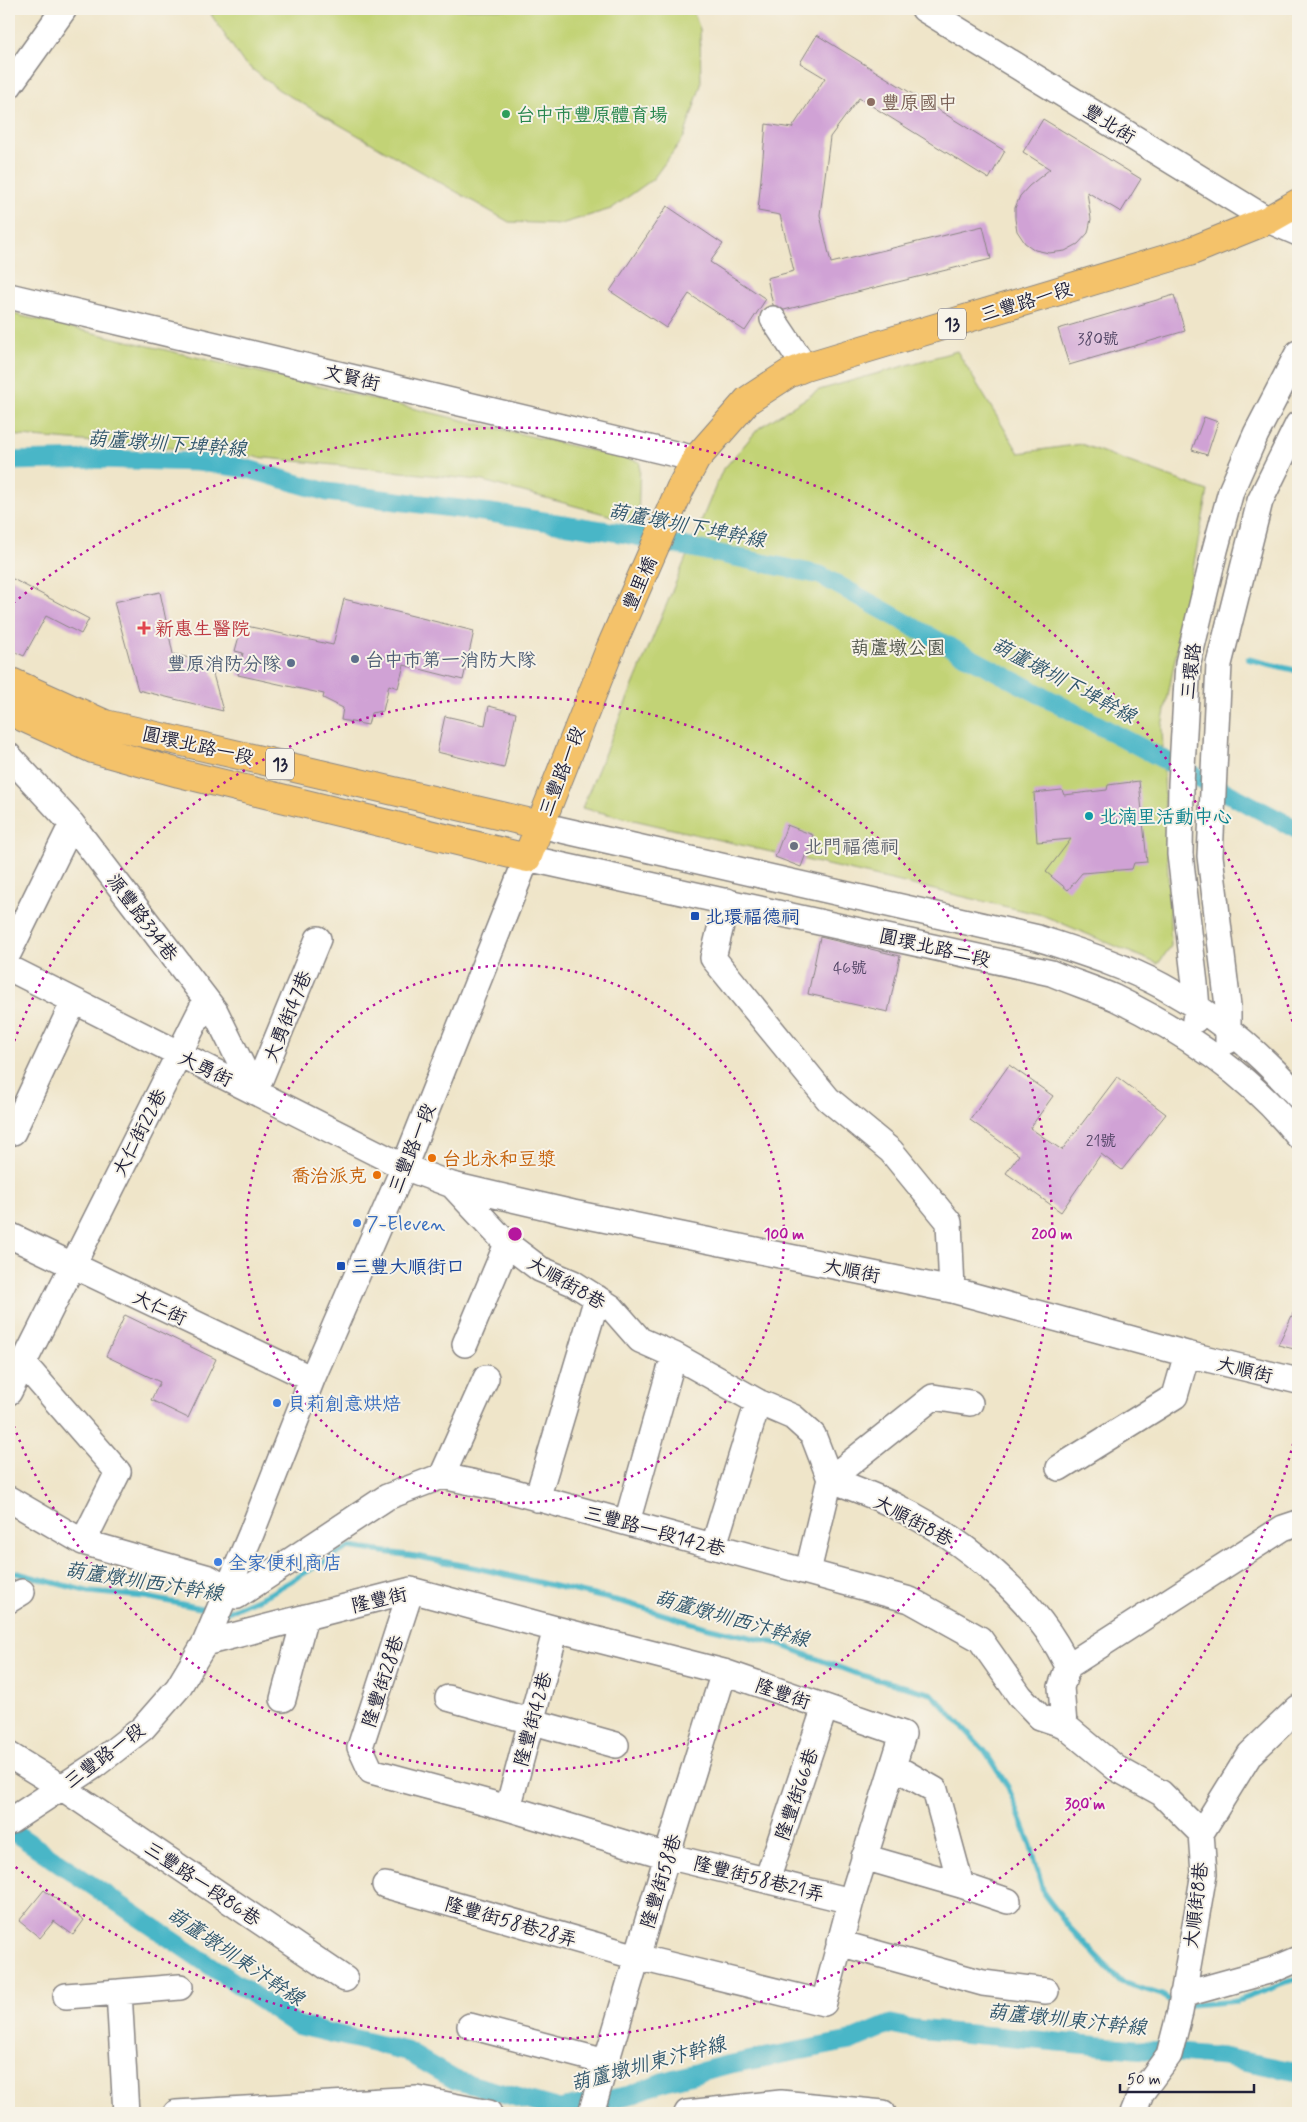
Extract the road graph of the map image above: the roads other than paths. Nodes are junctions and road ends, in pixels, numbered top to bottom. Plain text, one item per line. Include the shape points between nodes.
1 (64, 9) edge
2 (924, 9) edge
3 (9, 86) edge
4 (1298, 203) edge
5 (1268, 220) junction
6 (1298, 233) edge
7 (9, 296) edge
8 (773, 319) dead end
9 (1298, 353) edge
10 (805, 368) junction
11 (1298, 424) edge
12 (696, 459) junction
13 (680, 489) joint
14 (1231, 491) junction
15 (1260, 501) junction
16 (610, 649) joint
17 (13, 704) edge
18 (9, 756) edge
19 (72, 824) junction
20 (540, 825) junction
21 (527, 858) junction
22 (727, 901) junction
23 (318, 939) dead end
24 (9, 952) edge
25 (9, 968) edge
26 (206, 1000) junction
27 (74, 1001) junction
28 (1197, 1009) junction
29 (1229, 1029) junction
30 (1191, 1042) junction
31 (179, 1054) junction
32 (1224, 1066) junction
33 (255, 1092) junction
34 (1298, 1096) edge
35 (13, 1132) dead end
36 (1298, 1136) edge
37 (404, 1167) junction
38 (452, 1186) junction
39 (9, 1234) edge
40 (507, 1244) junction
41 (72, 1265) junction
42 (952, 1290) junction
43 (597, 1298) junction
44 (465, 1344) dead end
45 (1187, 1354) junction
46 (674, 1355) junction
47 (23, 1363) junction
48 (486, 1378) dead end
49 (312, 1379) junction
50 (1298, 1381) edge
51 (9, 1392) edge
52 (758, 1402) junction
53 (970, 1403) dead end
54 (1059, 1468) dead end
55 (442, 1476) junction
56 (830, 1479) junction
57 (537, 1498) junction
58 (9, 1499) edge
59 (627, 1522) junction
60 (1298, 1523) edge
61 (83, 1542) junction
62 (714, 1545) junction
63 (808, 1571) junction
64 (411, 1590) junction
65 (227, 1591) junction
66 (305, 1617) junction
67 (556, 1629) junction
68 (205, 1643) junction
69 (1068, 1666) junction
70 (724, 1672) junction
71 (448, 1698) dead end
72 (283, 1700) dead end
73 (825, 1707) junction
74 (1298, 1708) edge
75 (531, 1721) junction
76 (1064, 1725) junction
77 (616, 1745) dead end
78 (9, 1755) edge
79 (892, 1766) junction
80 (371, 1771) joint
81 (61, 1787) junction
82 (508, 1808) junction
83 (13, 1813) edge
84 (1201, 1833) junction
85 (667, 1856) junction
86 (864, 1857) junction
87 (767, 1880) junction
88 (385, 1885) dead end
89 (961, 1885) junction
90 (850, 1901) junction
91 (1008, 1901) dead end
92 (839, 1943) junction
93 (637, 1957) junction
94 (1298, 1959) edge
95 (345, 1979) dead end
96 (180, 1987) dead end
97 (1046, 1991) dead end
98 (120, 1992) junction
99 (66, 1996) dead end
100 (1181, 2003) junction
101 (470, 2026) dead end
102 (606, 2062) junction
103 (594, 2105) edge
104 (126, 2113) edge
105 (189, 2113) edge
106 (489, 2113) edge
107 (687, 2113) edge
108 (883, 2113) edge
109 (1133, 2113) edge

1 - 3 street
2 - 5 street, 豐北街
4 - 5 main road, 三豐路一段 / 13
5 - 6 street, 豐北街
5 - 10 main road, 三豐路一段 / 13 via 1189,252
7 - 12 street, 文賢街
8 - 10 street
9 - 14 street, 三環路
10 - 12 main road, 三豐路一段 / 13 via 788,374 748,400
11 - 15 street, 三環路
12 - 13 main road, 三豐路一段 / 13
13 - 16 main road, 豐里橋 / 13
14 - 15 street
14 - 28 street, 三環路 via 1188,663 1180,854
15 - 29 street, 三環路 via 1219,664 1210,856
16 - 20 main road, 三豐路一段 / 13
17 - 20 main road, 圓環北路一段 / 13
17 - 21 main road, 圓環北路一段 / 13 via 94,749
18 - 19 street, 源豐路334巷
19 - 24 street
19 - 26 street, 源豐路334巷
20 - 21 main road, 三豐路一段 / 13
20 - 28 street, 圓環北路二段 via 1038,938 1108,962 1162,986
21 - 22 street, 圓環北路二段
21 - 37 street, 三豐路一段
22 - 30 street, 圓環北路二段 via 1051,973 1114,998
22 - 42 street via 713,958 828,1099 891,1151 949,1222
23 - 33 street, 大勇街47巷
25 - 27 street, 大勇街
26 - 31 street, 大仁街22巷
26 - 33 street, 源豐路334巷 via 215,1011
27 - 31 street, 大勇街
27 - 35 street
28 - 29 street, 圓環北路二段
28 - 30 street, 三環路
29 - 32 street, 三環路
29 - 34 street, 圓環北路二段
30 - 32 street, 圓環北路二段
31 - 33 street, 大勇街
31 - 41 street, 大仁街22巷
32 - 36 street, 圓環北路二段 via 1269,1104
33 - 37 street, 大勇街
37 - 38 street, 大順街
37 - 49 street, 三豐路一段
38 - 40 street, 大順街8巷
38 - 42 street, 大順街
39 - 41 street, 大仁街
40 - 43 street, 大順街8巷 via 540,1270 573,1283
40 - 44 street
41 - 47 street, 大仁街22巷
41 - 49 street, 大仁街
42 - 45 street, 大順街
43 - 46 street, 大順街8巷 via 611,1307 640,1340
43 - 57 street
45 - 50 street, 大順街
45 - 54 street via 1175,1396
46 - 52 street, 大順街8巷
46 - 59 street
47 - 51 street, 大仁街22巷
47 - 61 street via 118,1472
48 - 55 street
49 - 65 street, 三豐路一段
52 - 56 street, 大順街8巷 via 793,1417 813,1435
52 - 62 street
53 - 56 street via 933,1397
55 - 57 street, 三豐路一段142巷
55 - 65 street via 387,1498 237,1596
56 - 63 street
56 - 69 street, 大順街8巷 via 897,1506 948,1534 1003,1578 1059,1646
57 - 59 street, 三豐路一段142巷
58 - 61 street
59 - 62 street, 三豐路一段142巷
60 - 69 street via 1283,1528
61 - 65 street via 209,1578
62 - 63 street, 三豐路一段142巷
63 - 76 street, 三豐路一段142巷 via 910,1600 980,1639 1020,1696 1040,1718
64 - 66 street, 隆豐街
64 - 67 street, 隆豐街
64 - 80 street, 隆豐街28巷 via 360,1747
65 - 68 street, 三豐路一段
66 - 68 street, 隆豐街
66 - 72 street
67 - 70 street, 隆豐街
67 - 75 street, 隆豐街42巷
68 - 81 street, 三豐路一段 via 178,1688 143,1728
69 - 76 street via 1061,1687
70 - 73 street, 隆豐街
70 - 85 street, 隆豐街58巷
71 - 75 street
73 - 79 street, 隆豐街 via 903,1734
73 - 87 street, 隆豐街66巷
74 - 84 street via 1250,1754
75 - 77 street
75 - 82 street, 隆豐街42巷
76 - 84 street via 1116,1768 1161,1792
78 - 81 street, 三豐路一段86巷
79 - 86 street, 隆豐街
79 - 89 street via 935,1790
80 - 82 street, 隆豐街58巷21弄
81 - 83 street, 三豐路一段
81 - 95 street, 三豐路一段86巷
82 - 85 street, 隆豐街58巷21弄
84 - 100 street, 大順街8巷 via 1204,1873
85 - 87 street, 隆豐街58巷21弄
85 - 93 street, 隆豐街58巷
86 - 89 street
86 - 90 street, 隆豐街
87 - 90 street, 隆豐街58巷21弄
88 - 93 street, 隆豐街58巷28弄
89 - 91 street
90 - 92 street, 隆豐街
92 - 93 street, 隆豐街 via 824,2003
92 - 97 street via 983,1983
93 - 102 street, 隆豐街58巷
94 - 100 street
96 - 98 street
98 - 99 street
98 - 104 street
100 - 109 street, 大順街8巷 via 1169,2054 1141,2093
101 - 102 street
102 - 103 street, 隆豐街58巷
105 - 106 street via 418,2099
107 - 108 street via 781,2103

